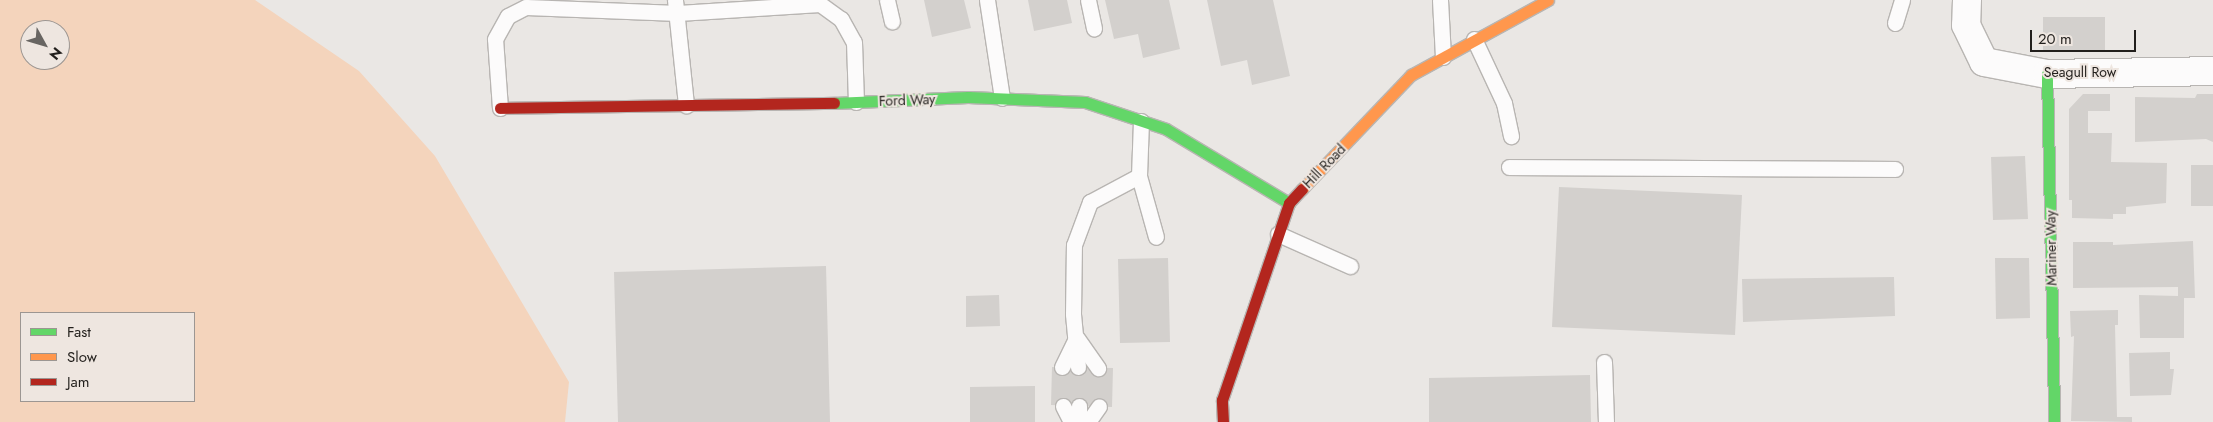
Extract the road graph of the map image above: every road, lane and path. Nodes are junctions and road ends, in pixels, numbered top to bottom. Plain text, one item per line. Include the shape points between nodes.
1 (887, 0) edge
2 (987, 0) edge
3 (1088, 0) edge
4 (1440, 0) edge
5 (1548, 0) edge
6 (1902, 0) edge
7 (1967, 0) edge
8 (819, 2) edge
9 (676, 7) edge
10 (892, 21) dead end
11 (1895, 23) dead end
12 (1094, 28) dead end
13 (1474, 39) junction
14 (1443, 56) junction
15 (2213, 71) edge
16 (2047, 74) junction
17 (1002, 98) junction
18 (856, 102) junction
19 (686, 105) junction
20 (500, 108) joint
21 (1141, 121) junction
22 (1510, 136) dead end
23 (1510, 167) dead end
24 (1894, 169) dead end
25 (1139, 176) junction
26 (1289, 203) junction
27 (1278, 234) junction
28 (1156, 237) dead end
29 (1350, 266) dead end
30 (1077, 337) junction
31 (1604, 362) dead end
32 (1062, 367) dead end
33 (1078, 367) dead end
34 (1098, 368) dead end
35 (1062, 406) dead end
36 (1079, 406) dead end
37 (1099, 406) dead end
38 (1071, 422) edge
39 (1078, 422) edge
40 (1088, 422) edge
41 (1223, 422) edge
42 (1606, 422) edge
43 (2054, 422) edge

1 - 10 lane
2 - 17 lane
3 - 12 lane
4 - 14 lane
5 - 13 street, Hill Road
6 - 11 lane
7 - 16 street, Seagull Row via 1966,25 1984,62
8 - 9 lane
8 - 18 lane via 841,19 854,42
9 - 19 lane
9 - 20 lane via 526,6 508,16 495,39
13 - 14 street, Hill Road
13 - 22 lane via 1504,103
14 - 26 street, Hill Road via 1411,75
15 - 16 street, Seagull Row
16 - 43 street, Mariner Way
17 - 18 street, Ford Way
17 - 21 street, Ford Way via 1084,102
18 - 19 street, Ford Way
19 - 20 street, Ford Way
21 - 25 lane
21 - 26 street, Ford Way via 1166,129
23 - 24 lane
25 - 28 lane
25 - 30 lane via 1090,202 1074,245
26 - 27 street, Hill Road
27 - 29 lane
27 - 41 street, Hill Road via 1222,400
30 - 32 lane
30 - 33 lane
30 - 34 lane
31 - 42 lane
35 - 38 lane
36 - 39 lane
37 - 40 lane

